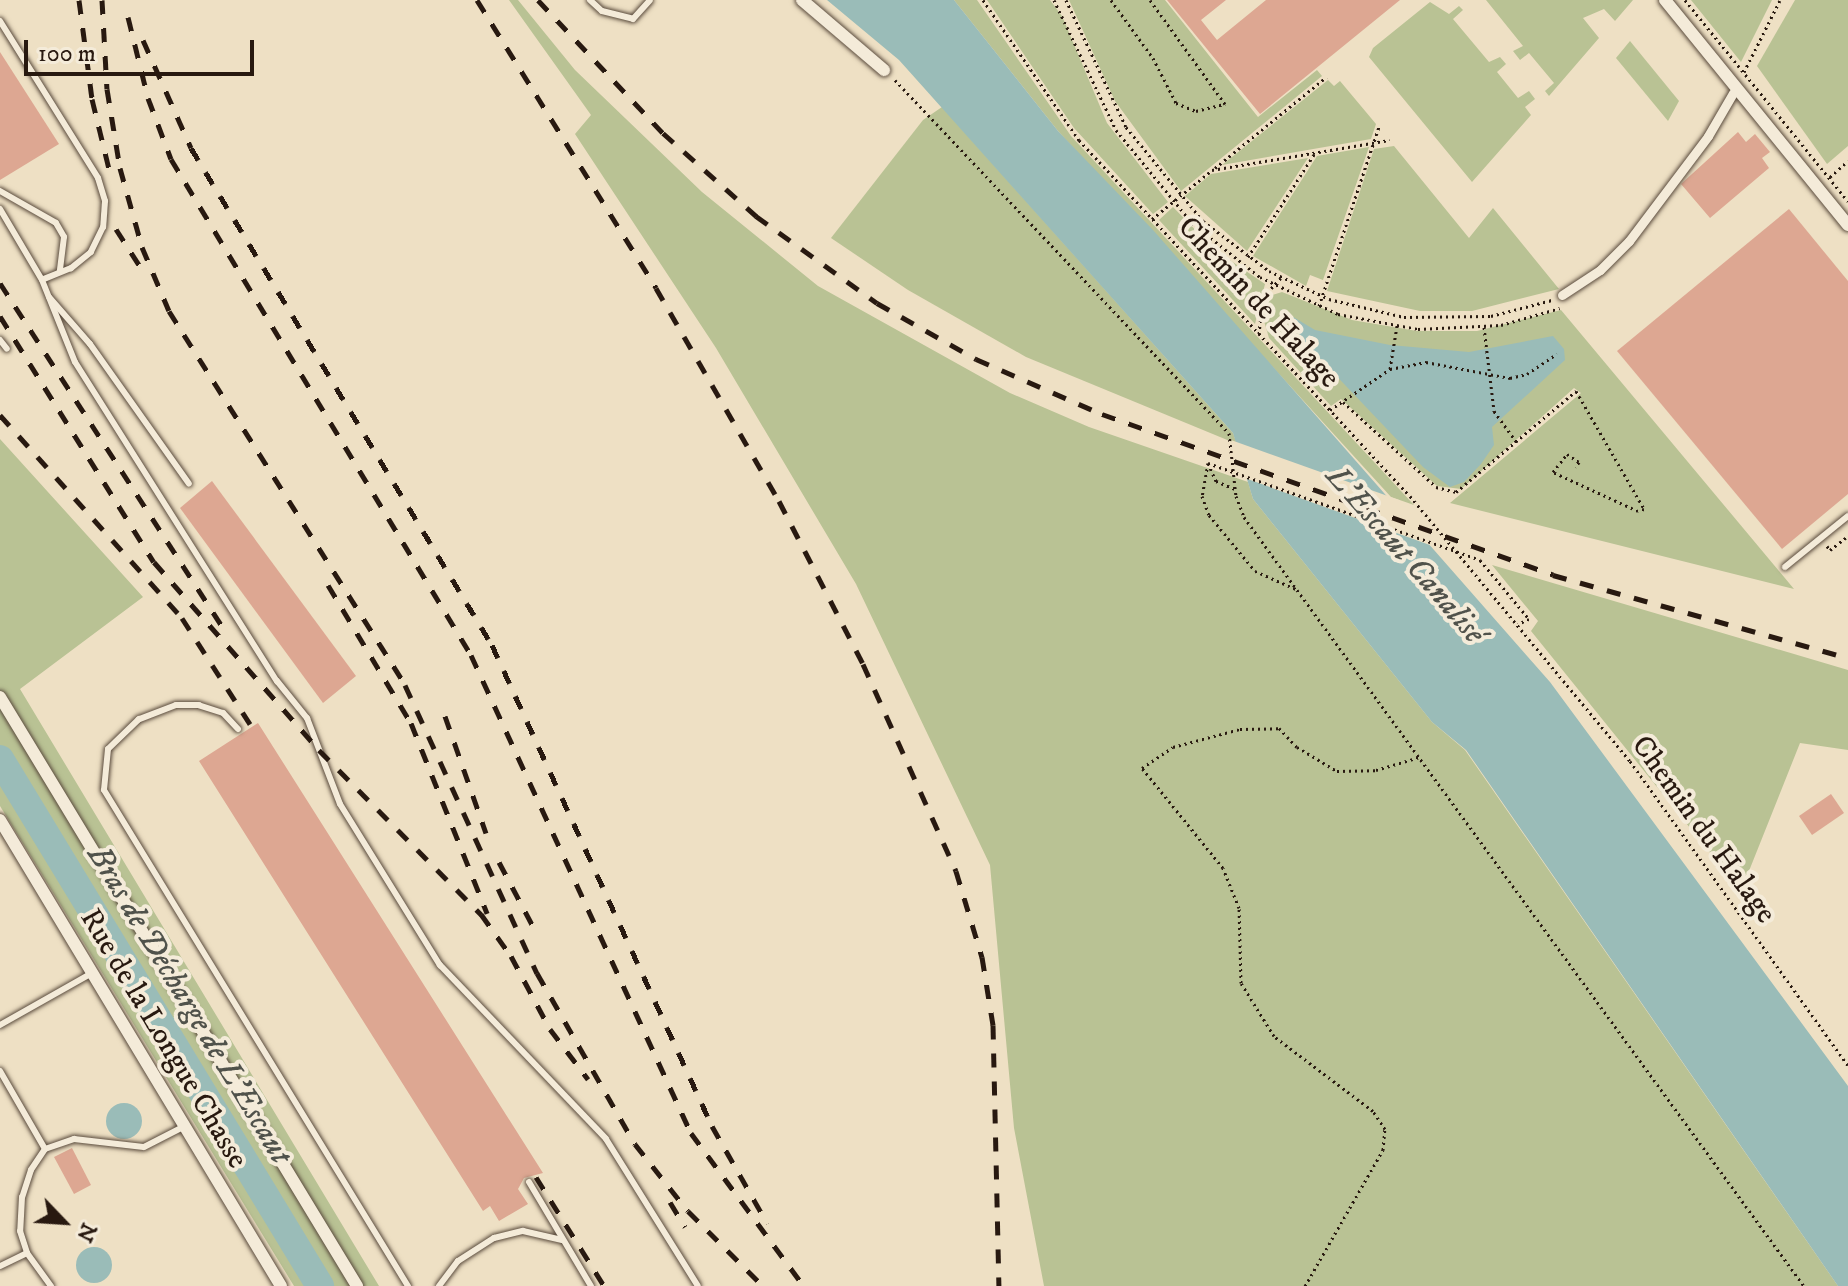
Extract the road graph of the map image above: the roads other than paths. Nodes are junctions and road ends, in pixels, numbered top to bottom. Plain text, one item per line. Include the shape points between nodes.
1 (590, 0) edge
2 (650, 0) edge
3 (802, 0) edge
4 (1665, 0) edge
5 (0, 21) edge
6 (884, 70) road end
7 (1733, 93) dead end
8 (0, 191) edge
9 (0, 209) edge
10 (1848, 225) edge
11 (60, 272) junction
12 (42, 280) junction
13 (47, 295) junction
14 (1564, 300) road end
15 (0, 340) edge
16 (7, 349) dead end
17 (189, 484) dead end
18 (1848, 516) edge
19 (1785, 567) dead end
20 (0, 697) edge
21 (238, 729) dead end
22 (0, 820) edge
23 (92, 973) junction
24 (0, 1025) edge
25 (0, 1071) edge
26 (185, 1126) junction
27 (45, 1149) junction
28 (529, 1182) dead end
29 (562, 1240) junction
30 (27, 1253) junction
31 (0, 1266) edge
32 (51, 1286) edge
33 (281, 1286) edge
34 (357, 1286) edge
35 (408, 1286) edge
36 (439, 1286) edge
37 (591, 1286) edge
38 (698, 1286) edge

1 - 2 lane via 602,11 633,19
3 - 6 street
4 - 10 street
5 - 11 lane via 104,193 105,218 96,244 79,263
7 - 14 street via 1708,136 1629,241
8 - 11 lane via 56,223 64,237
9 - 12 lane
11 - 12 lane
12 - 13 lane
13 - 17 lane via 90,344
13 - 38 lane via 75,362 253,644 307,718 340,804 440,965 606,1139
15 - 16 lane
18 - 19 lane
20 - 34 street, Rue de la Longue Chasse
21 - 35 lane via 223,713 199,705 176,705 139,719 108,749 104,790
22 - 23 street, Rue de la Longue Chasse
23 - 24 lane
23 - 26 street, Rue de la Longue Chasse
25 - 27 lane
26 - 27 lane via 151,1146 74,1139
26 - 33 street, Rue de la Longue Chasse
27 - 30 lane via 22,1197 20,1231
28 - 29 lane
29 - 36 lane via 523,1231 494,1238 458,1261
29 - 37 lane
30 - 31 lane
30 - 32 lane

